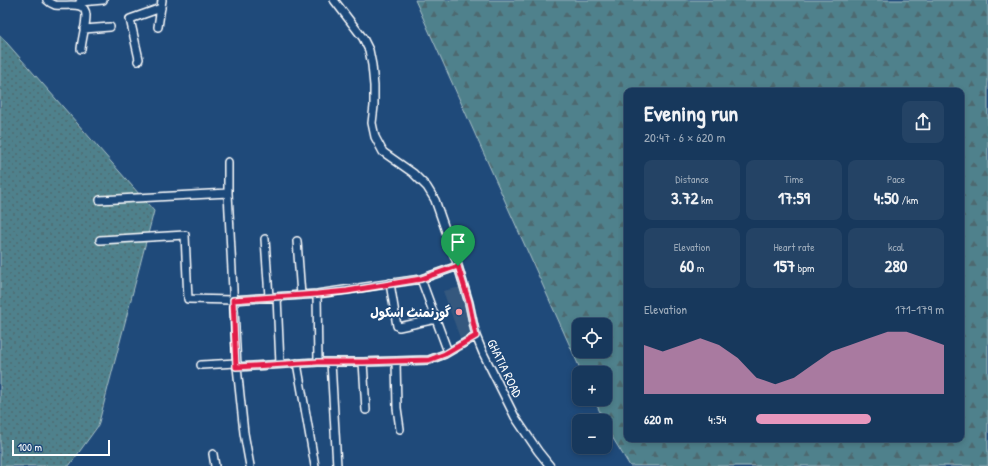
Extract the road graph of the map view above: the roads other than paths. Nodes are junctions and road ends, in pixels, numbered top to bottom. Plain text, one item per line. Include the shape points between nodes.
1 (47, 0) edge
2 (103, 0) edge
3 (162, 0) edge
4 (334, 0) edge
5 (80, 2) junction
6 (161, 8) junction
7 (110, 27) dead end
8 (158, 27) dead end
9 (84, 29) junction
10 (80, 49) dead end
11 (138, 61) dead end
12 (228, 162) dead end
13 (228, 193) junction
14 (100, 200) dead end
15 (265, 238) dead end
16 (100, 240) dead end
17 (297, 241) dead end
18 (458, 266) junction
19 (421, 279) junction
20 (390, 283) junction
21 (317, 294) junction
22 (302, 295) junction
23 (269, 297) junction
24 (277, 297) junction
25 (233, 300) junction
26 (436, 319) junction
27 (476, 336) junction
28 (448, 352) junction
29 (396, 361) junction
30 (318, 362) junction
31 (331, 362) junction
32 (363, 362) junction
33 (297, 363) junction
34 (280, 364) junction
35 (201, 365) dead end
36 (236, 365) junction
37 (366, 410) dead end
38 (400, 429) dead end
39 (213, 454) dead end
40 (215, 466) edge
41 (250, 466) edge
42 (315, 466) edge
43 (337, 466) edge
44 (550, 466) edge

1 - 5 street via 53,5 77,0
2 - 5 street
3 - 6 street
4 - 18 street, GHATIA ROAD via 369,50 374,86 372,123 375,137 383,152 413,173 435,200
5 - 9 street via 86,14
6 - 8 street
6 - 11 street via 130,19
7 - 9 street
9 - 10 street
12 - 13 street
13 - 14 street
13 - 25 street
15 - 23 street
16 - 25 street via 185,235 188,299
17 - 22 street
18 - 19 street
18 - 27 street, GHATIA ROAD
19 - 20 street
19 - 26 street
20 - 21 street
20 - 26 street via 397,326
21 - 22 street
21 - 30 street
22 - 24 street
23 - 24 street
23 - 25 street
24 - 34 street
25 - 36 street
26 - 28 street
27 - 28 street
27 - 44 street, GHATIA ROAD via 515,416
28 - 29 street via 429,360
29 - 32 street
29 - 38 street
30 - 31 street
30 - 33 street
31 - 32 street
31 - 43 street
32 - 37 street
33 - 34 street
33 - 42 street
34 - 36 street
35 - 36 street
36 - 41 street
39 - 40 street

